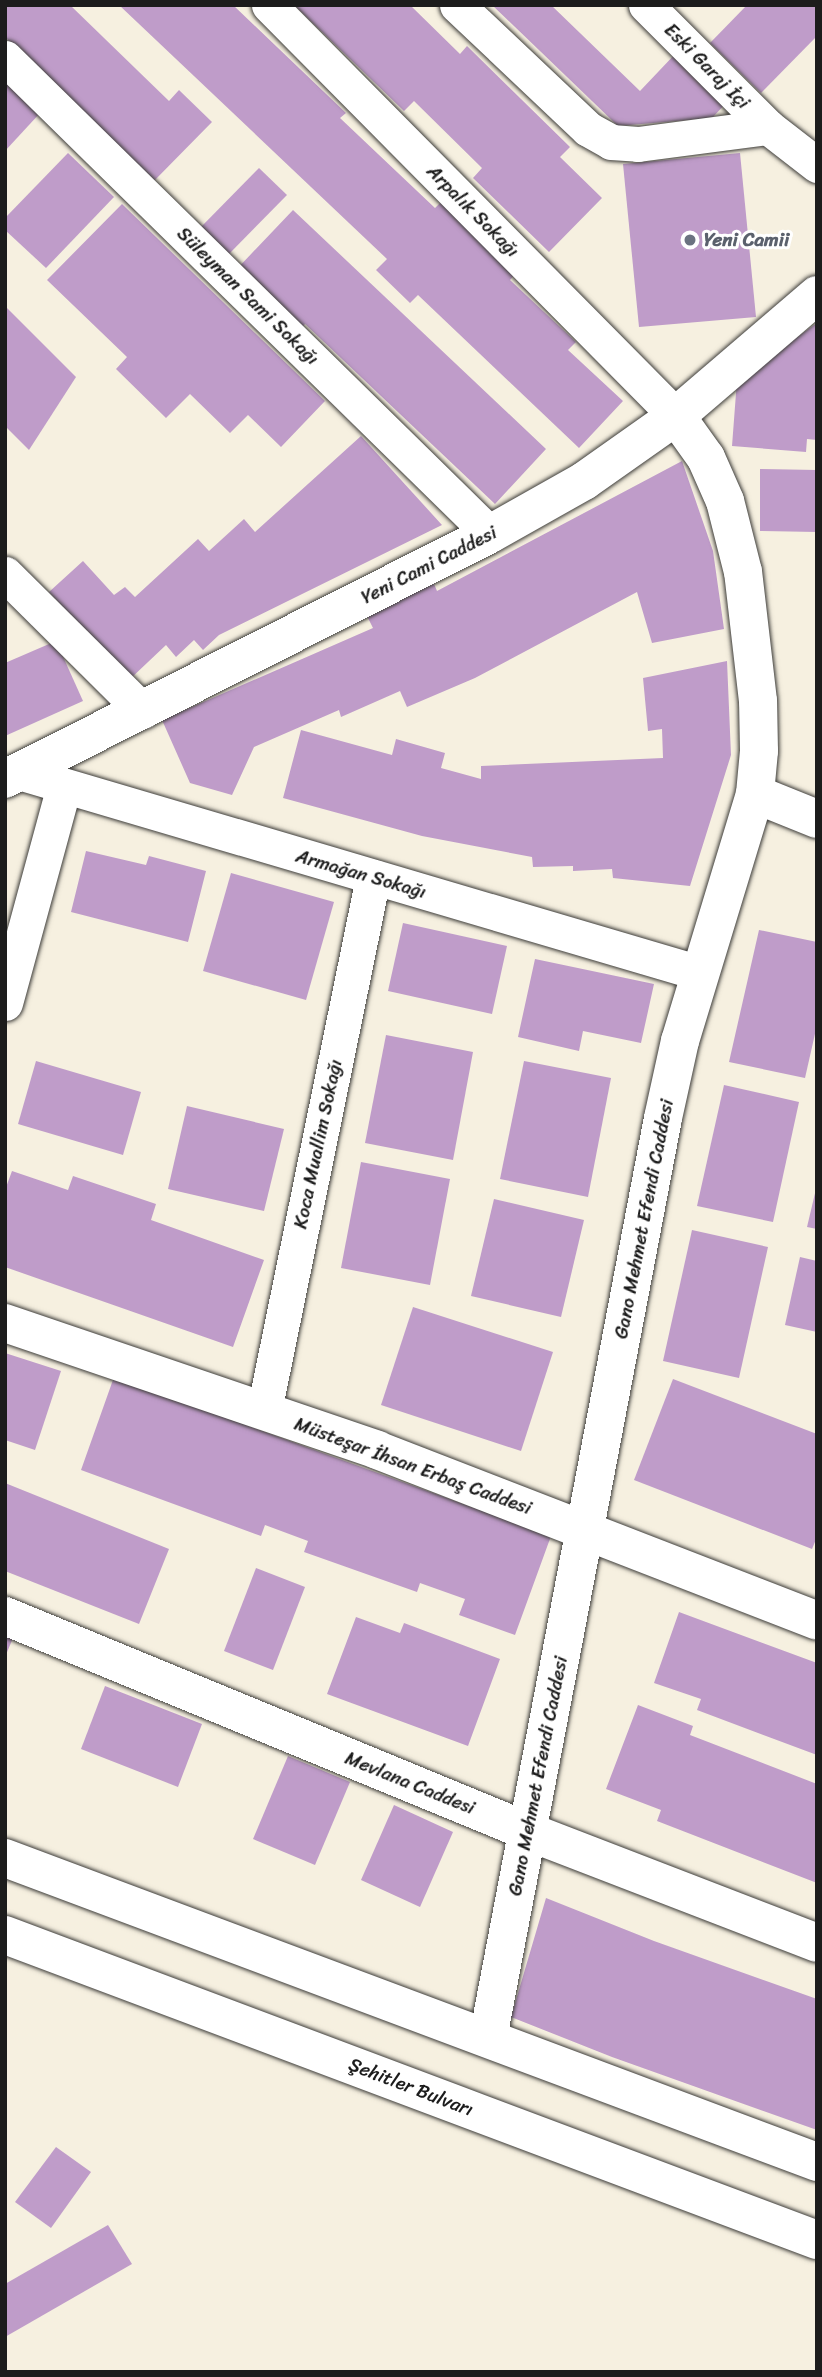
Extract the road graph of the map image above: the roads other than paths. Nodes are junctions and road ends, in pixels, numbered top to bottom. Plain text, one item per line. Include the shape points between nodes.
1 (270, 5) edge
2 (457, 5) edge
3 (646, 5) edge
4 (5, 58) edge
5 (768, 127) junction
6 (817, 165) edge
7 (817, 295) edge
8 (676, 416) junction
9 (490, 534) junction
10 (5, 574) edge
11 (144, 711) junction
12 (13, 776) edge
13 (65, 786) junction
14 (755, 794) junction
15 (817, 818) edge
16 (373, 877) junction
17 (700, 973) junction
18 (5, 1003) edge
19 (5, 1323) edge
20 (264, 1411) junction
21 (584, 1530) junction
22 (5, 1616) edge
23 (817, 1621) edge
24 (527, 1832) junction
25 (5, 1857) edge
26 (5, 1935) edge
27 (817, 1943) edge
28 (488, 2038) junction
29 (817, 2162) edge
30 (817, 2240) edge

1 - 8 street, Arpalık Sokağı
2 - 5 street via 588,129 611,142 638,144
3 - 5 street, Eski Garaj İçi
4 - 9 street, Süleyman Sami Sokağı
5 - 6 street, Eski Garaj İçi
7 - 8 street, Yeni Cami Caddesi
8 - 9 street, Yeni Cami Caddesi via 584,481
8 - 14 street, Gano Mehmet Efendi Caddesi via 706,458 725,501 743,572 758,701
9 - 11 street, Yeni Cami Caddesi
10 - 11 street
11 - 12 street, Yeni Cami Caddesi
12 - 13 street, Armağan Sokağı
13 - 16 street, Armağan Sokağı
13 - 18 street
14 - 15 street
14 - 17 street, Gano Mehmet Efendi Caddesi
16 - 17 street, Armağan Sokağı
16 - 20 street, Koca Muallim Sokağı
17 - 21 street, Gano Mehmet Efendi Caddesi via 663,1118
19 - 20 street, Müsteşar İhsan Erbaş Caddesi
20 - 21 street, Müsteşar İhsan Erbaş Caddesi
21 - 23 street, Müsteşar İhsan Erbaş Caddesi
21 - 24 street, Gano Mehmet Efendi Caddesi
22 - 24 street, Mevlana Caddesi
24 - 27 street, Mevlana Caddesi
24 - 28 street, Gano Mehmet Efendi Caddesi
25 - 28 street
26 - 30 street, Şehitler Bulvarı
28 - 29 street

